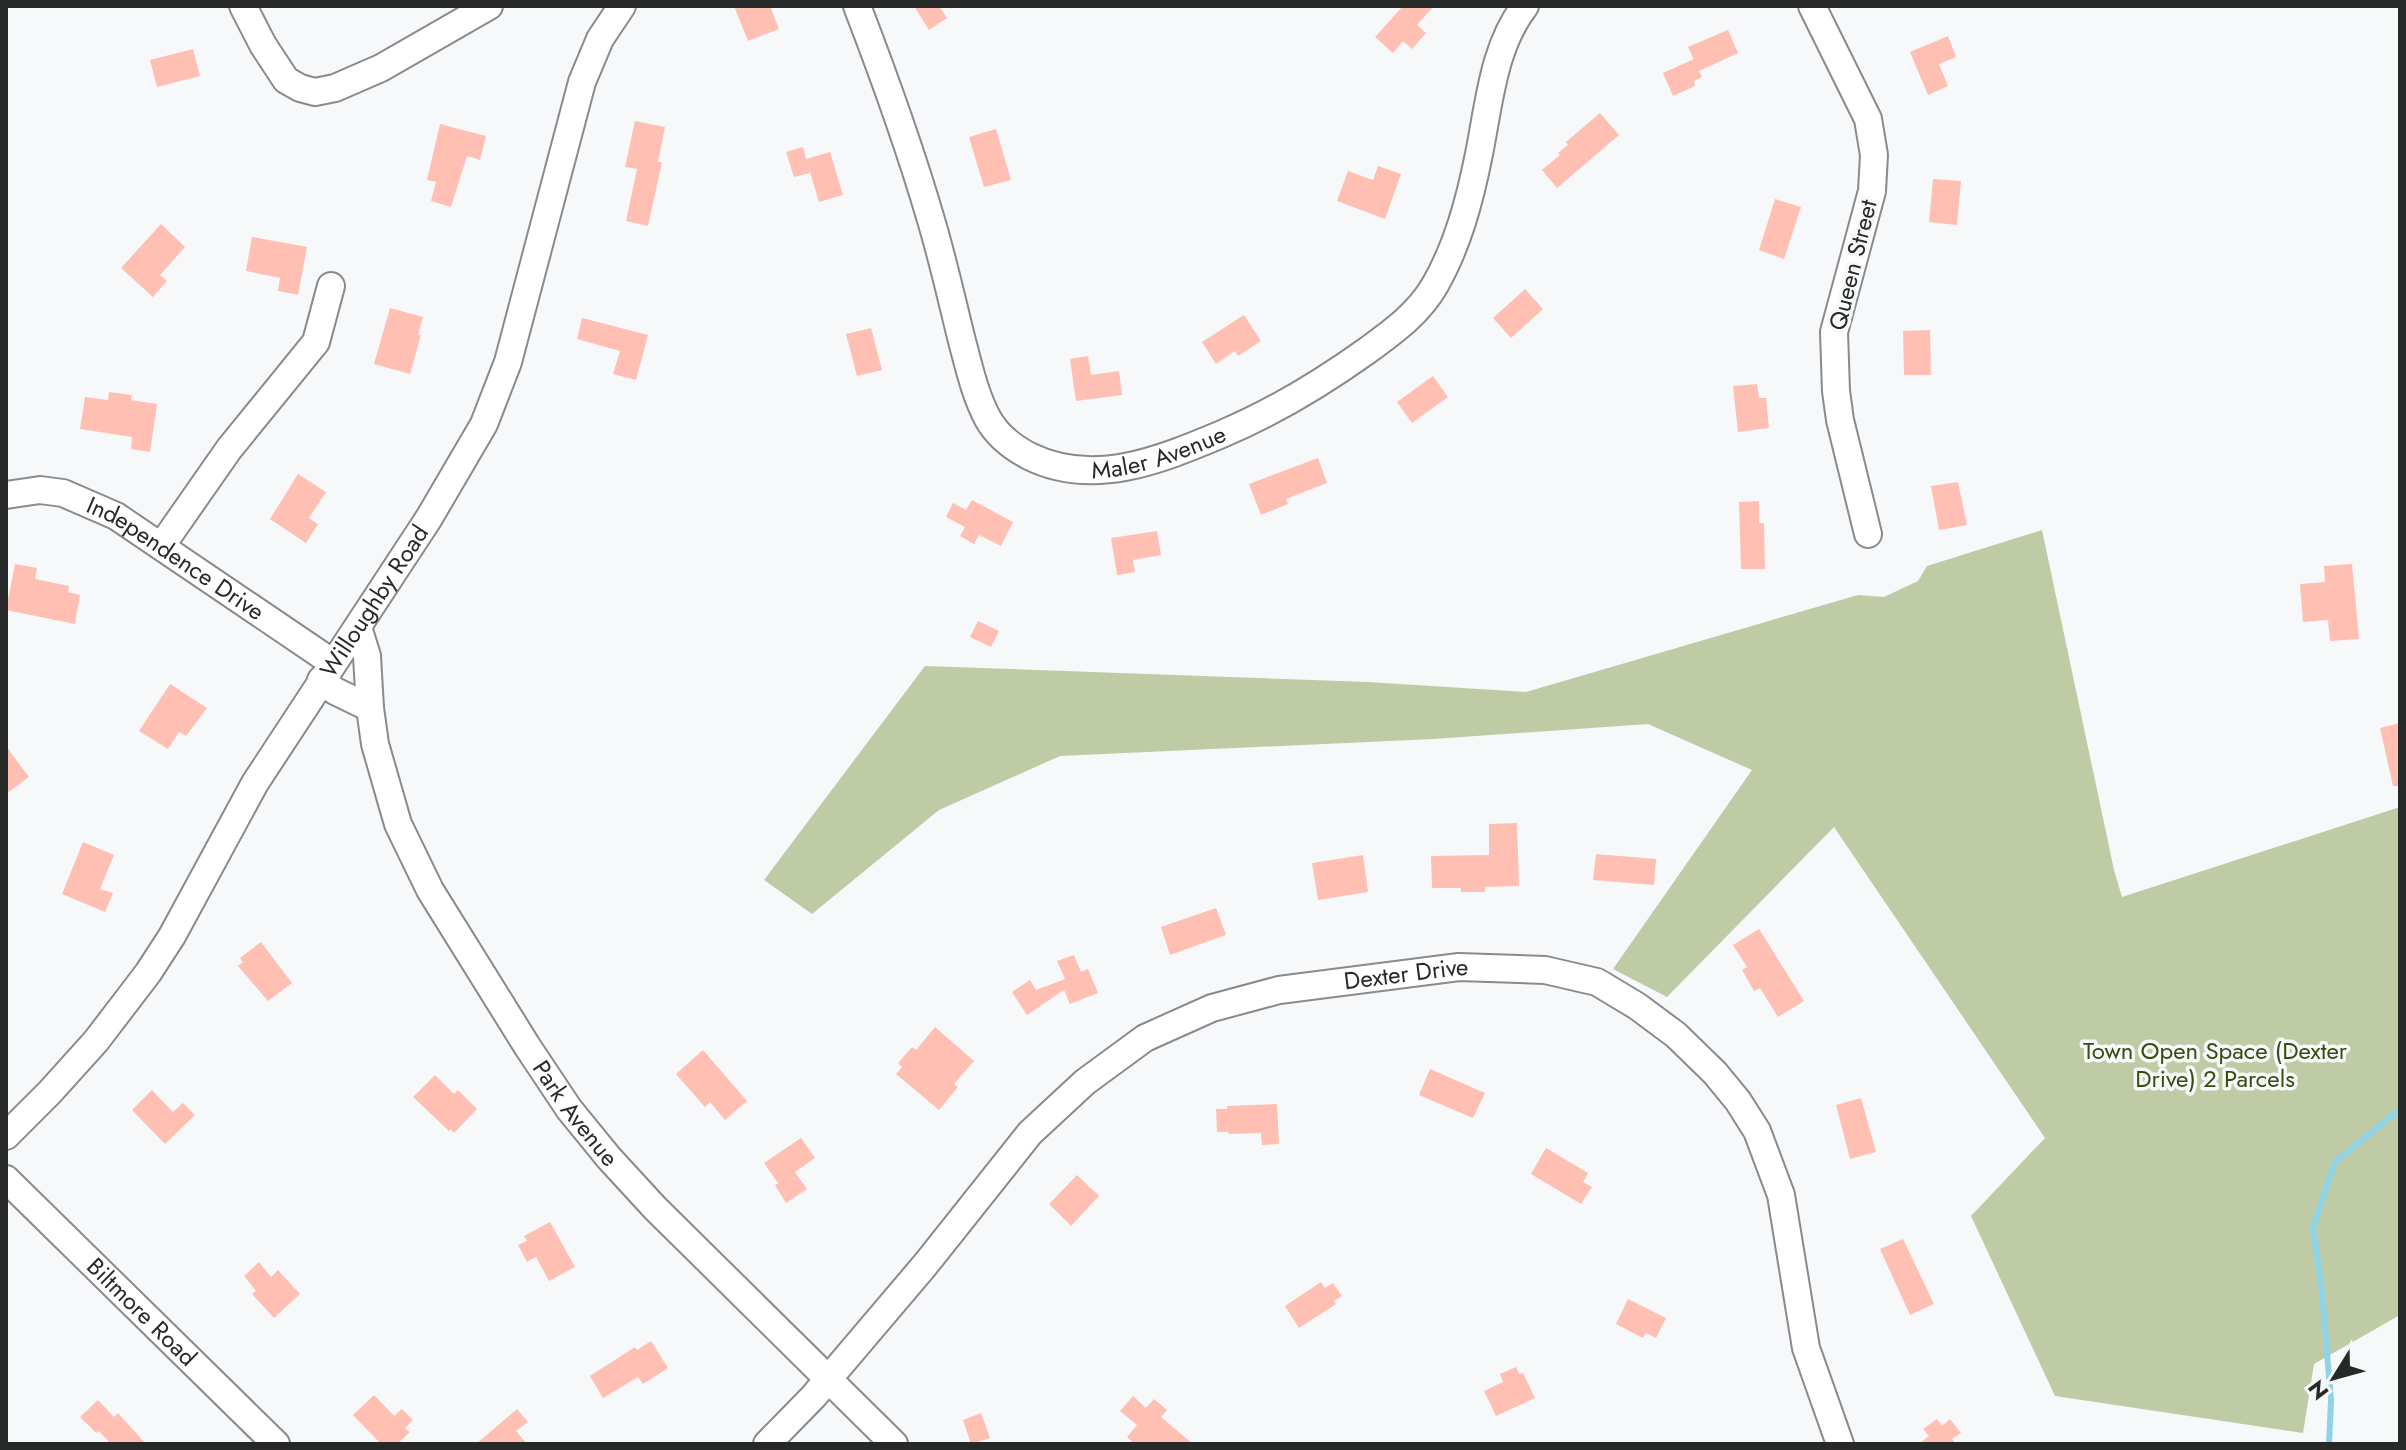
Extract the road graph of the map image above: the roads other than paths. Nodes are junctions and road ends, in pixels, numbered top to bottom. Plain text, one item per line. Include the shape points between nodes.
1 (243, 6) edge
2 (489, 6) edge
3 (857, 6) edge
4 (1525, 6) edge
5 (1812, 6) edge
6 (611, 9) edge
7 (331, 286) dead end
8 (6, 495) edge
9 (1868, 534) dead end
10 (162, 545) junction
11 (358, 627) junction
12 (327, 672) junction
13 (370, 708) junction
14 (6, 1136) edge
15 (6, 1179) edge
16 (827, 1378) junction
17 (276, 1444) edge
18 (767, 1444) edge
19 (894, 1444) edge
20 (1840, 1444) edge

1 - 2 street via 286,80 315,92 381,68
3 - 4 street, Maler Avenue via 931,219 986,416 1008,442 1042,462 1106,471 1166,457 1276,409 1345,366 1418,309 1434,287 1465,215 1499,57
5 - 9 street, Queen Street via 1868,119 1874,155 1872,191 1834,332 1840,420
6 - 11 street, Willoughby Road via 582,82 508,362 484,424
7 - 10 street via 316,342 229,449
8 - 10 street, Independence Drive via 63,493 116,516
10 - 12 street, Independence Drive
11 - 12 street, Willoughby Road
11 - 13 street, Park Avenue via 367,656
12 - 13 street via 335,691
12 - 14 street, Willoughby Road via 255,783 148,973 96,1041
13 - 16 street, Park Avenue via 388,793 411,854 560,1097 655,1208
15 - 17 street, Biltmore Road
16 - 18 street, Dexter Drive
16 - 19 street, Park Avenue
16 - 20 street, Dexter Drive via 1030,1133 1085,1082 1145,1038 1212,1008 1279,990 1459,967 1545,970 1597,982 1676,1035 1715,1073 1757,1131 1781,1195 1806,1348

